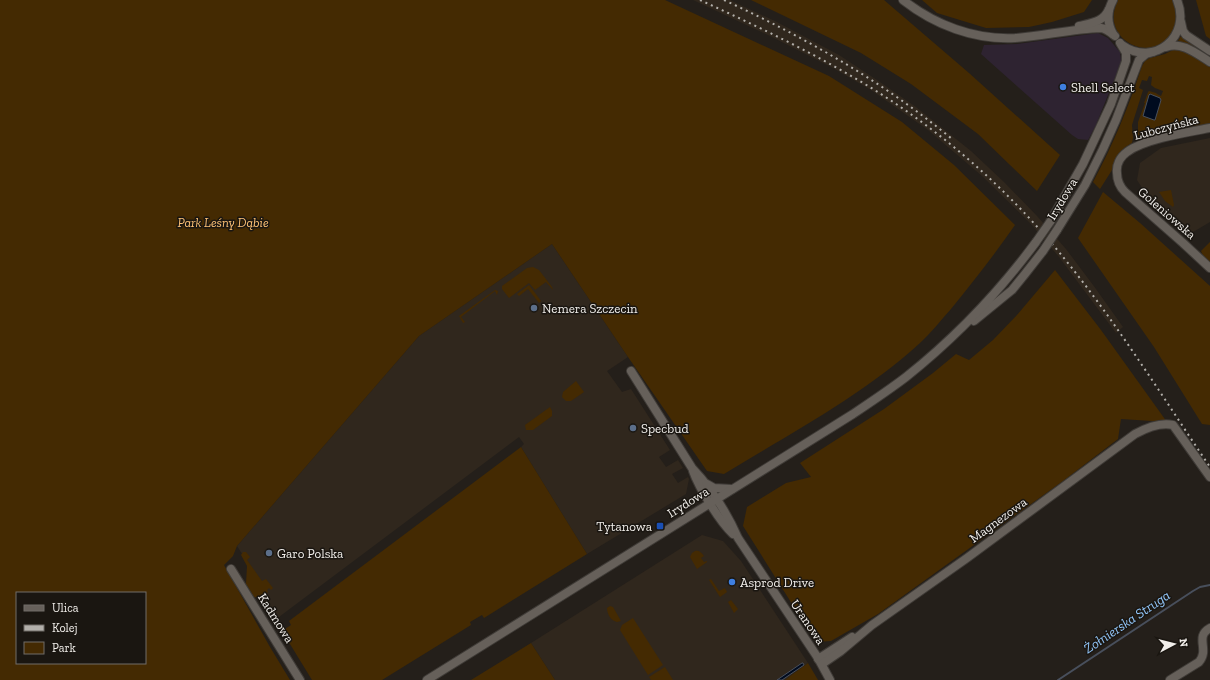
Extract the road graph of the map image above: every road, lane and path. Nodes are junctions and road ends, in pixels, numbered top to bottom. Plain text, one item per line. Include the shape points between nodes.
1 (903, 0) edge
2 (1113, 0) edge
3 (1177, 0) edge
4 (1109, 9) junction
5 (1181, 19) junction
6 (1049, 33) junction
7 (1117, 40) junction
8 (1164, 48) junction
9 (1210, 51) edge
10 (1153, 52) junction
11 (1210, 62) edge
12 (1210, 128) edge
13 (1125, 192) joint
14 (1210, 268) edge
15 (955, 335) junction
16 (631, 371) dead end
17 (692, 468) junction
18 (1210, 477) edge
19 (705, 482) junction
20 (732, 489) junction
21 (713, 501) junction
22 (231, 569) dead end
23 (1210, 628) edge
24 (820, 662) junction
25 (300, 680) edge
26 (427, 680) edge
27 (830, 680) edge
28 (1170, 680) edge

1 - 6 street via 936,21 974,34 1003,38
2 - 4 street
3 - 5 street
4 - 6 street via 1100,20
4 - 7 street, Irydowa via 1110,24
5 - 8 street via 1176,36
5 - 9 street via 1186,35
6 - 7 street via 1100,28 1109,31
7 - 10 street via 1135,52
7 - 15 street, Irydowa, bridge via 1126,53 1126,61 1111,104 1080,170 1036,242 1005,281
8 - 10 street
8 - 11 street via 1181,45
10 - 15 street, Irydowa, bridge via 1139,60 1119,114 1085,185 1043,251 1012,290
12 - 13 street, Lubczyńska via 1164,137 1126,152 1119,161 1116,172
13 - 14 street, Goleniowska
15 - 20 street, Irydowa via 890,389
16 - 17 street
17 - 19 street
17 - 21 street via 697,482
18 - 24 street, Magnezowa via 1173,425 1144,429 967,558 872,625 837,646
19 - 20 street via 714,488
19 - 21 street
20 - 21 street, Irydowa
21 - 24 street, Uranowa via 731,532 738,538
21 - 26 street, Irydowa
22 - 25 street, Kadmowa
23 - 28 street via 1203,635 1204,653 1199,662
24 - 27 street, Uranowa

